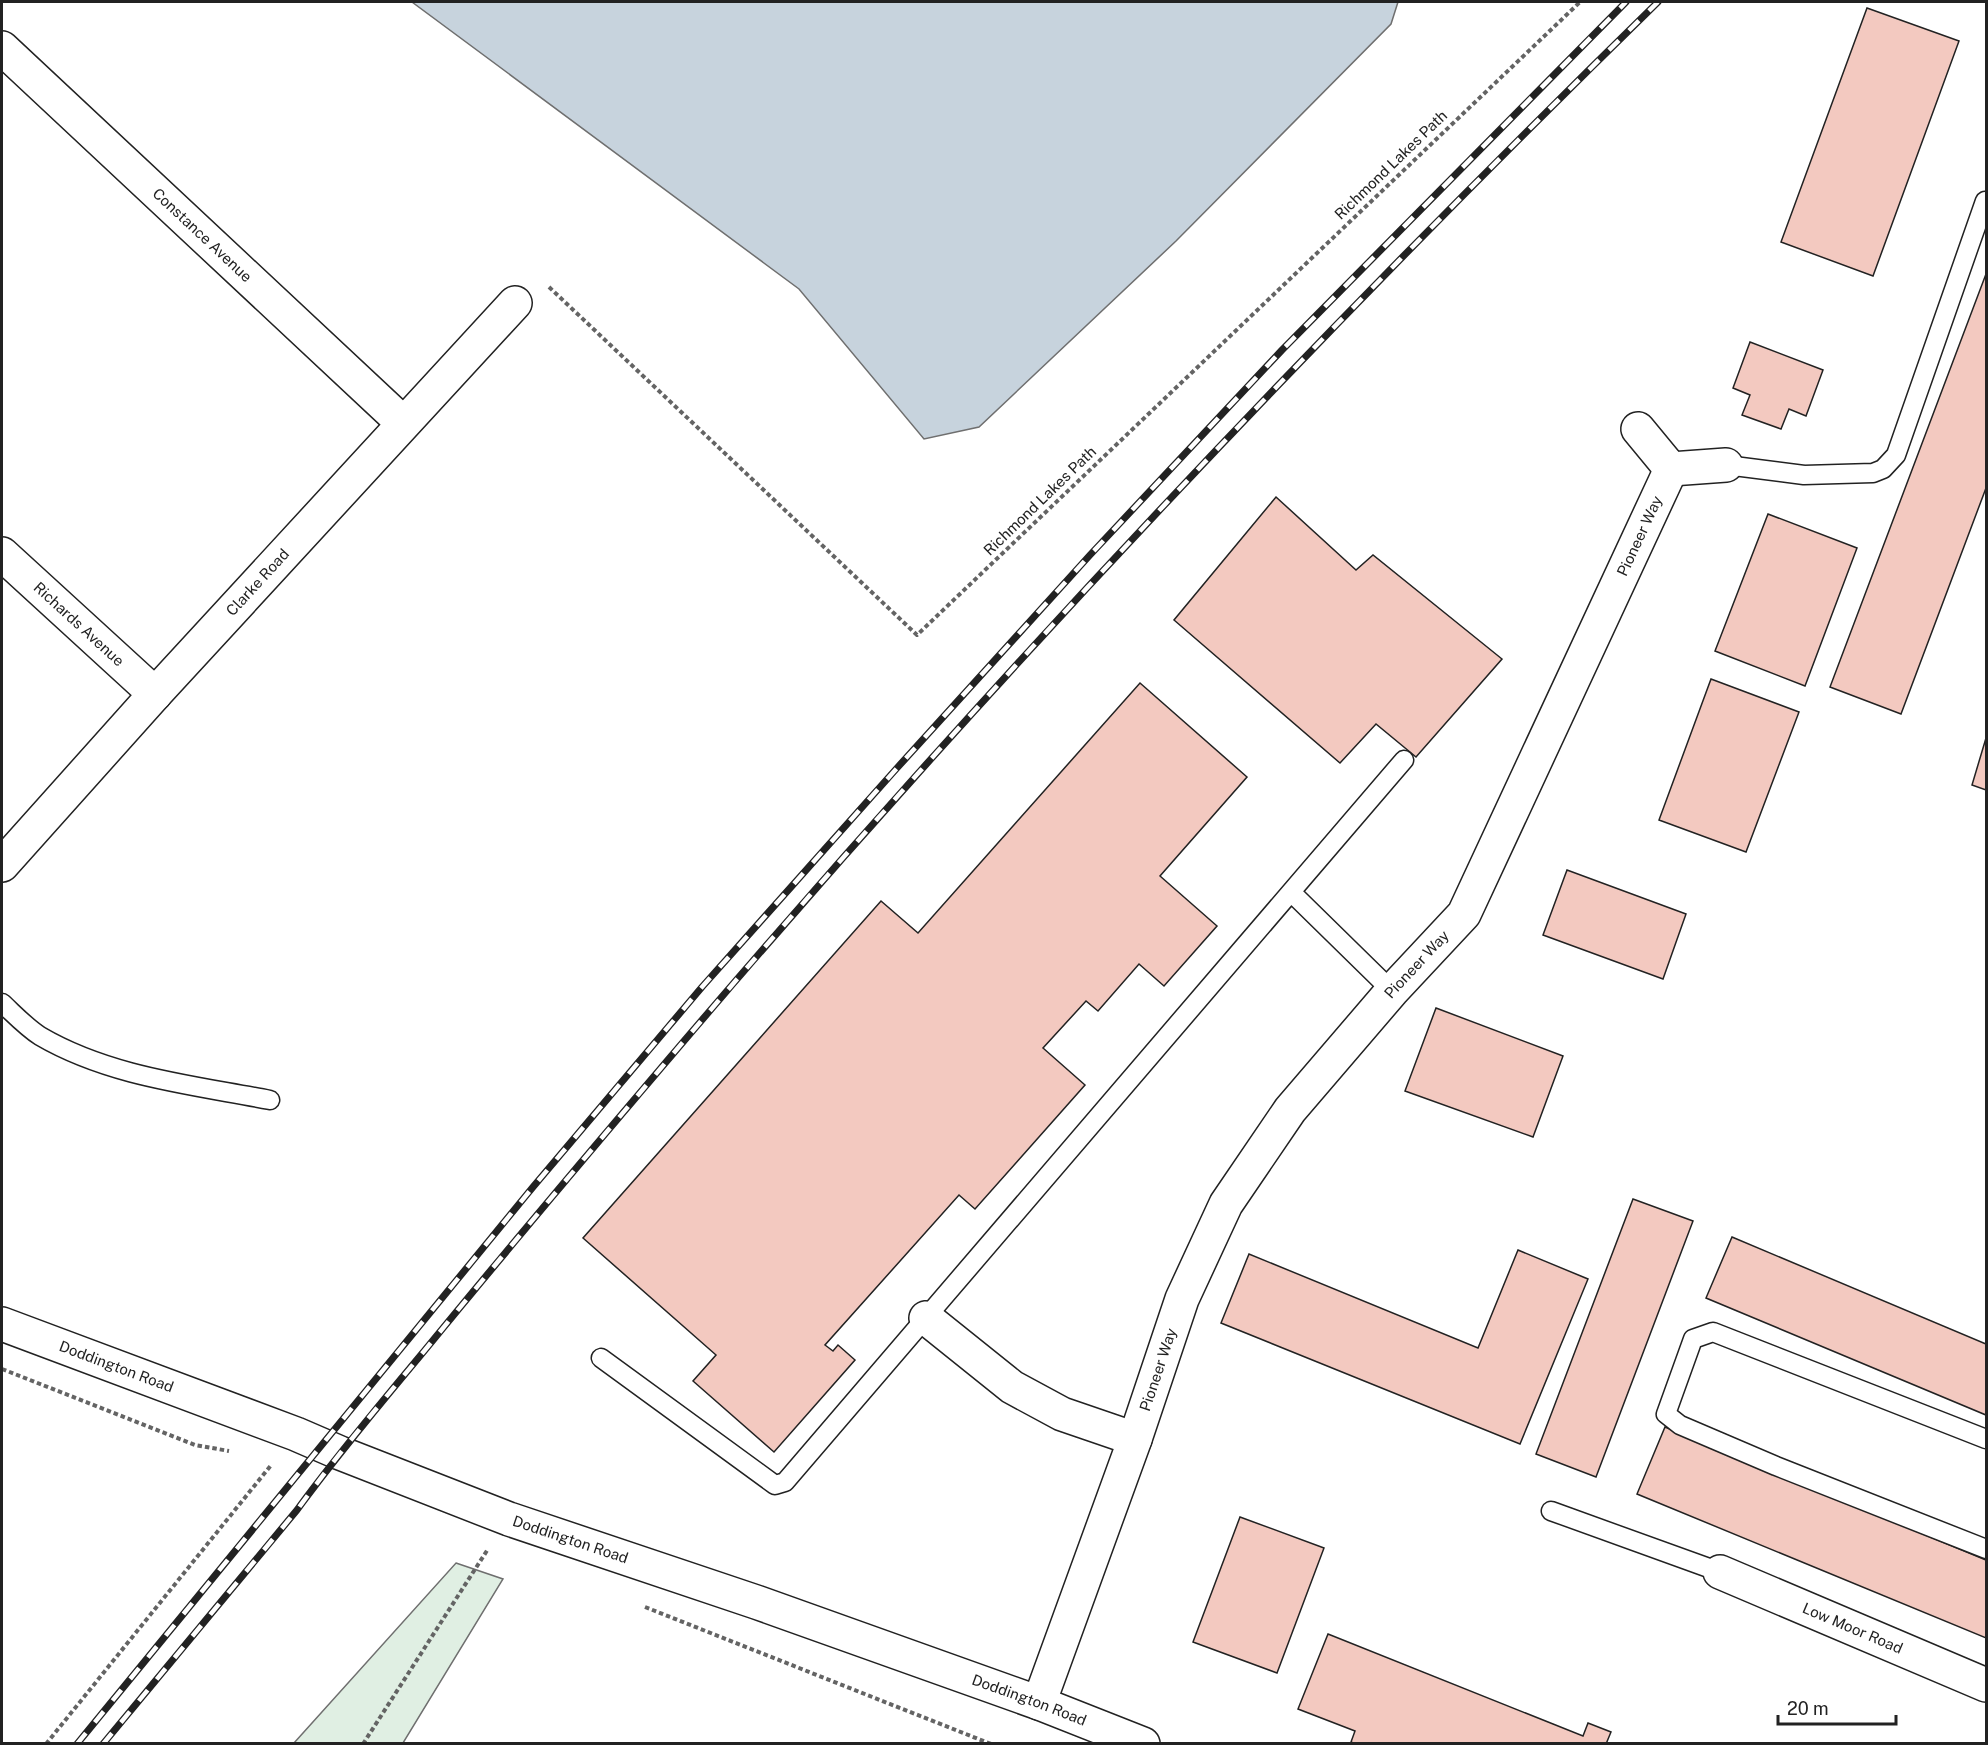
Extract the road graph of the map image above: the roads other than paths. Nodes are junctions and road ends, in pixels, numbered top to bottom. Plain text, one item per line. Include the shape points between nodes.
1 (2, 48) edge
2 (1985, 201) edge
3 (515, 303) road end
4 (403, 423) junction
5 (1638, 429) dead end
6 (1726, 465) joint
7 (1671, 469) junction
8 (2, 554) edge
9 (154, 694) junction
10 (1404, 760) dead end
11 (2, 865) edge
12 (1291, 892) junction
13 (1392, 991) junction
14 (2, 1003) edge
15 (270, 1100) dead end
16 (926, 1318) junction
17 (2, 1324) edge
18 (601, 1358) dead end
19 (1135, 1439) junction
20 (1986, 1439) edge
21 (1551, 1510) dead end
22 (1986, 1549) edge
23 (1720, 1572) joint
24 (1986, 1685) edge
25 (1039, 1702) junction
26 (1143, 1743) edge

1 - 4 street, Constance Avenue
2 - 6 lane via 1896,455 1883,469 1873,473 1804,475
3 - 4 street, Clarke Road
4 - 9 street, Clarke Road
5 - 7 street
6 - 7 street
7 - 13 street, Pioneer Way via 1464,914
8 - 9 street, Richards Avenue
9 - 11 street, Clarke Road
10 - 12 lane
12 - 13 lane
12 - 16 lane
13 - 19 street, Pioneer Way via 1290,1110 1226,1204 1182,1299
14 - 15 lane via 39,1035 81,1057 122,1071
16 - 18 lane via 785,1482 775,1485
16 - 19 street via 1012,1387 1062,1414
17 - 25 street, Doddington Road via 297,1434 509,1519
19 - 25 street, Pioneer Way
20 - 22 lane via 1713,1332 1693,1339 1666,1414 1680,1425 1776,1466
21 - 23 lane
23 - 24 street, Low Moor Road
25 - 26 street, Doddington Road

